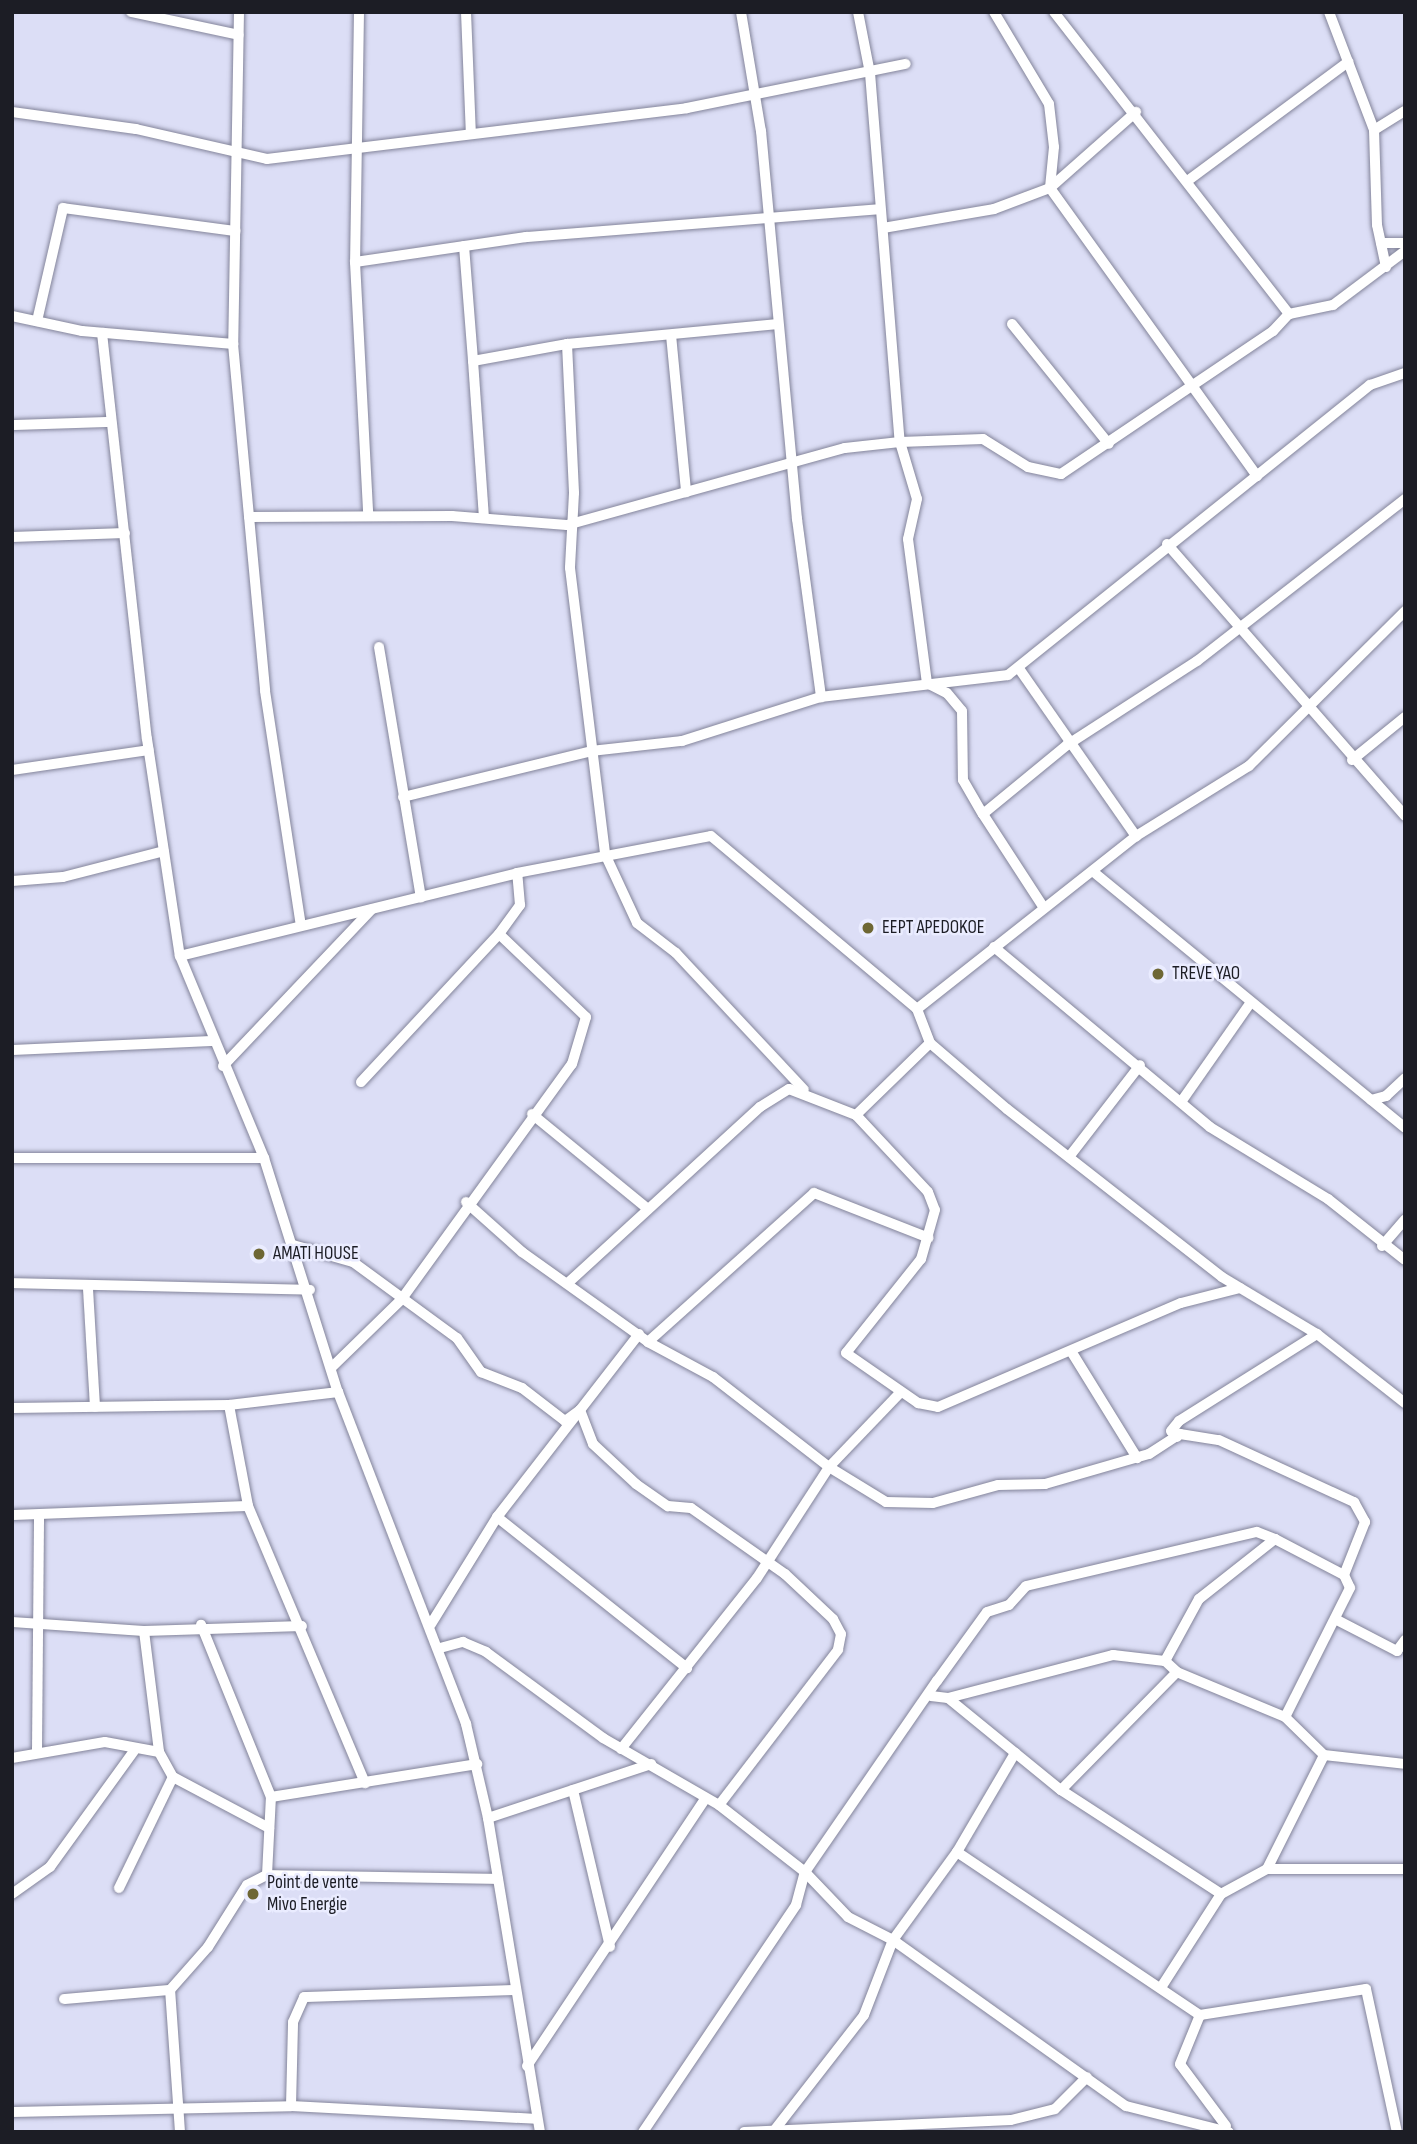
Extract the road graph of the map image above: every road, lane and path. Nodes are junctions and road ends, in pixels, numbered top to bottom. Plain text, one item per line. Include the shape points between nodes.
1 (131, 12) edge
2 (239, 12) edge
3 (359, 12) edge
4 (466, 12) edge
5 (741, 12) edge
6 (858, 12) edge
7 (994, 12) edge
8 (1054, 12) edge
9 (1329, 12) edge
10 (239, 35) junction
11 (1348, 62) junction
12 (906, 64) dead end
13 (870, 73) junction
14 (756, 93) junction
15 (1405, 111) edge
16 (12, 112) edge
17 (1136, 112) junction
18 (1374, 130) junction
19 (471, 134) junction
20 (360, 145) junction
21 (236, 154) junction
22 (1190, 179) junction
23 (1050, 188) junction
24 (880, 209) junction
25 (766, 217) junction
26 (883, 228) junction
27 (234, 231) junction
28 (1381, 243) junction
29 (1405, 243) edge
30 (464, 246) junction
31 (1405, 251) edge
32 (355, 262) junction
33 (1386, 267) junction
34 (1289, 314) junction
35 (12, 316) edge
36 (37, 321) junction
37 (778, 324) junction
38 (1012, 324) dead end
39 (102, 333) junction
40 (671, 335) junction
41 (233, 344) junction
42 (567, 344) junction
43 (472, 361) junction
44 (1401, 374) edge
45 (1405, 383) edge
46 (1193, 386) junction
47 (109, 422) junction
48 (12, 425) edge
49 (900, 442) junction
50 (1109, 444) junction
51 (793, 461) junction
52 (1257, 476) junction
53 (686, 492) junction
54 (1405, 499) edge
55 (368, 514) junction
56 (249, 517) junction
57 (484, 518) junction
58 (567, 525) junction
59 (125, 533) junction
60 (12, 537) edge
61 (1167, 544) junction
62 (1405, 611) edge
63 (1397, 620) junction
64 (1236, 625) junction
65 (1405, 630) edge
66 (379, 647) dead end
67 (1020, 670) junction
68 (927, 683) junction
69 (821, 697) junction
70 (1304, 708) junction
71 (1405, 717) edge
72 (1066, 745) junction
73 (149, 750) junction
74 (591, 751) junction
75 (1352, 760) junction
76 (12, 770) edge
77 (402, 797) junction
78 (983, 814) junction
79 (1405, 817) edge
80 (1136, 836) junction
81 (164, 850) junction
82 (605, 854) junction
83 (517, 873) junction
84 (1096, 874) junction
85 (12, 881) edge
86 (421, 897) junction
87 (1042, 905) junction
88 (373, 909) junction
89 (301, 925) junction
90 (499, 934) junction
91 (994, 947) junction
92 (180, 956) junction
93 (1249, 1005) junction
94 (917, 1009) junction
95 (212, 1041) junction
96 (930, 1042) junction
97 (12, 1050) edge
98 (1140, 1065) junction
99 (223, 1066) junction
100 (1405, 1078) edge
101 (361, 1082) dead end
102 (804, 1090) junction
103 (1371, 1100) junction
104 (1181, 1102) junction
105 (532, 1114) junction
106 (856, 1115) junction
107 (1405, 1128) edge
108 (264, 1157) junction
109 (1069, 1157) junction
110 (12, 1158) edge
111 (466, 1202) junction
112 (647, 1208) junction
113 (1405, 1220) edge
114 (929, 1238) junction
115 (293, 1245) junction
116 (1382, 1245) junction
117 (1405, 1260) edge
118 (569, 1282) junction
119 (12, 1283) edge
120 (1241, 1288) junction
121 (88, 1289) junction
122 (310, 1290) junction
123 (401, 1300) junction
124 (639, 1334) junction
125 (1317, 1334) junction
126 (648, 1342) junction
127 (1071, 1351) junction
128 (331, 1368) junction
129 (338, 1392) junction
130 (901, 1392) junction
131 (1403, 1399) edge
132 (229, 1405) junction
133 (95, 1407) junction
134 (12, 1408) edge
135 (580, 1410) junction
136 (1180, 1434) junction
137 (1137, 1458) junction
138 (829, 1467) junction
139 (248, 1506) junction
140 (12, 1515) edge
141 (39, 1515) junction
142 (497, 1517) junction
143 (1275, 1539) junction
144 (768, 1563) junction
145 (1344, 1575) junction
146 (1335, 1619) junction
147 (12, 1622) edge
148 (42, 1623) junction
149 (431, 1624) junction
150 (201, 1625) junction
151 (302, 1626) junction
152 (144, 1631) junction
153 (1405, 1640) edge
154 (440, 1647) junction
155 (1165, 1661) junction
156 (687, 1668) junction
157 (1177, 1672) junction
158 (931, 1696) junction
159 (948, 1698) junction
160 (1285, 1717) junction
161 (621, 1749) junction
162 (37, 1750) junction
163 (134, 1751) junction
164 (159, 1752) junction
165 (1015, 1753) junction
166 (1324, 1755) junction
167 (12, 1758) edge
168 (477, 1764) junction
169 (651, 1764) junction
170 (1405, 1764) edge
171 (173, 1777) junction
172 (365, 1783) junction
173 (573, 1790) junction
174 (1061, 1790) junction
175 (271, 1797) junction
176 (706, 1798) junction
177 (719, 1804) junction
178 (488, 1818) junction
179 (269, 1828) junction
180 (957, 1852) junction
181 (1267, 1869) junction
182 (1405, 1870) edge
183 (805, 1872) junction
184 (267, 1875) junction
185 (498, 1880) junction
186 (118, 1888) dead end
187 (12, 1894) edge
188 (1221, 1894) junction
189 (892, 1940) junction
190 (610, 1947) junction
191 (1162, 1986) junction
192 (170, 1990) junction
193 (516, 1990) junction
194 (64, 1999) dead end
195 (1200, 2015) junction
196 (527, 2066) junction
197 (1087, 2077) junction
198 (291, 2106) junction
199 (1399, 2108) edge
200 (178, 2109) junction
201 (12, 2112) edge
202 (537, 2119) junction
203 (1228, 2129) edge
204 (773, 2130) edge
205 (180, 2132) edge
206 (540, 2132) edge
207 (643, 2132) edge
208 (744, 2132) edge
209 (1397, 2132) edge

1 - 10 street
2 - 10 street
3 - 20 street
4 - 19 street
5 - 14 street
6 - 13 street
7 - 23 street via 1049,104 1055,147
8 - 17 street
9 - 11 street
10 - 21 street
11 - 18 street
11 - 22 street
12 - 13 street
13 - 14 street
13 - 24 street
14 - 19 street via 687,108
14 - 25 street
15 - 18 street
16 - 21 street via 136,129
17 - 22 street
17 - 23 street
18 - 28 street
19 - 20 street
20 - 21 street via 267,159
20 - 32 street
21 - 27 street
22 - 34 street
23 - 26 street via 994,209
23 - 46 street
24 - 25 street
24 - 26 street
25 - 30 street
25 - 37 street
26 - 49 street
27 - 36 street via 63,208
27 - 41 street
28 - 29 street
28 - 33 street
30 - 32 street
30 - 43 street
31 - 33 street
32 - 55 street
33 - 34 street via 1333,305 1311,314
34 - 46 street
35 - 36 street
36 - 39 street
37 - 40 street
37 - 51 street
38 - 50 street
39 - 41 street
39 - 47 street
40 - 42 street
40 - 53 street
41 - 56 street
42 - 43 street
42 - 58 street via 574,493
43 - 57 street
44 - 45 street
44 - 52 street via 1370,384
46 - 50 street
46 - 52 street
47 - 48 street
47 - 59 street
49 - 50 street via 984,439 1028,467 1061,474
49 - 51 street
49 - 68 street via 917,499 908,539
51 - 53 street
51 - 69 street
52 - 61 street
53 - 58 street
54 - 64 street
55 - 56 street
55 - 57 street
56 - 89 street via 269,722
57 - 58 street
58 - 74 street
59 - 60 street
59 - 73 street
61 - 64 street
61 - 67 street
62 - 63 street
63 - 65 street
63 - 70 street
64 - 70 street
64 - 72 street via 1196,661
66 - 77 street
67 - 68 street
67 - 72 street
68 - 69 street
68 - 78 street via 947,693 961,711 963,780
69 - 74 street via 682,741
70 - 75 street
70 - 80 street via 1249,766
71 - 75 street
72 - 78 street
72 - 80 street
73 - 76 street
73 - 81 street
74 - 77 street
74 - 82 street
75 - 79 street
77 - 86 street
78 - 87 street
80 - 84 street
81 - 85 street via 63,877
81 - 92 street
82 - 83 street
82 - 94 street via 711,836
82 - 102 street via 637,923 676,953
83 - 86 street
83 - 90 street via 520,905
84 - 87 street
84 - 93 street
86 - 88 street
87 - 91 street
88 - 89 street
88 - 99 street
89 - 92 street
90 - 101 street
90 - 105 street via 586,1017 572,1065
91 - 94 street
91 - 98 street
92 - 95 street
93 - 103 street
93 - 104 street
94 - 96 street
95 - 97 street
95 - 99 street
96 - 106 street
96 - 109 street
98 - 104 street
98 - 109 street
99 - 108 street
100 - 103 street via 1386,1096
102 - 106 street
102 - 112 street via 775,1095
103 - 107 street
104 - 116 street via 1210,1127 1328,1199
105 - 111 street
105 - 112 street
106 - 114 street via 928,1192 935,1210
108 - 110 street
108 - 115 street
109 - 120 street
111 - 118 street
111 - 123 street
112 - 118 street
113 - 116 street
114 - 126 street via 814,1192
114 - 130 street via 921,1259 846,1353
115 - 122 street
115 - 123 street via 346,1259
116 - 117 street
118 - 124 street
119 - 121 street
120 - 125 street
120 - 127 street via 1210,1292
121 - 122 street
121 - 133 street
122 - 128 street
123 - 128 street
123 - 135 street via 457,1338 481,1372 522,1388 565,1421
124 - 126 street
124 - 135 street
125 - 131 street
125 - 136 street via 1179,1421 1171,1436
126 - 138 street via 720,1382
127 - 130 street via 939,1407
127 - 137 street
128 - 129 street
129 - 132 street
129 - 149 street
130 - 138 street
132 - 133 street
132 - 139 street
133 - 134 street
135 - 142 street
135 - 144 street via 593,1444 636,1483 668,1506 691,1508
136 - 137 street
136 - 145 street via 1219,1440 1354,1502 1365,1522
137 - 138 street via 1045,1484 998,1485 933,1503 886,1502
138 - 144 street
139 - 141 street
139 - 151 street
140 - 141 street
141 - 148 street
142 - 149 street
142 - 156 street
143 - 145 street
143 - 155 street via 1199,1599
143 - 158 street via 1257,1532 1026,1586 1009,1605 987,1612
144 - 156 street
144 - 177 street via 828,1613 841,1644
145 - 146 street via 1350,1588
146 - 153 street via 1396,1651
146 - 160 street
147 - 148 street
148 - 152 street
148 - 162 street
149 - 154 street
150 - 151 street
150 - 152 street
150 - 175 street
151 - 172 street
152 - 164 street
154 - 161 street via 463,1642 486,1652
154 - 168 street
155 - 157 street
155 - 159 street via 1113,1655
156 - 161 street
157 - 160 street
157 - 174 street
158 - 159 street
158 - 183 street
159 - 165 street
160 - 166 street
161 - 169 street
162 - 163 street via 105,1742
162 - 167 street
163 - 164 street
163 - 187 street via 50,1867
164 - 171 street
165 - 174 street
165 - 180 street
166 - 170 street
166 - 181 street
168 - 172 street
168 - 178 street
169 - 173 street
169 - 176 street
171 - 179 street
171 - 186 street
172 - 175 street
173 - 178 street
173 - 190 street
174 - 188 street
175 - 179 street
176 - 177 street
176 - 190 street
177 - 183 street
178 - 185 street
179 - 184 street
180 - 189 street
180 - 191 street
181 - 182 street
181 - 188 street
183 - 189 street via 848,1917
183 - 207 street via 796,1905
184 - 185 street
184 - 192 street via 247,1885 208,1947
185 - 193 street
188 - 191 street
189 - 197 street
189 - 204 street via 864,2015
190 - 196 street
191 - 195 street
192 - 194 street
192 - 200 street
193 - 196 street
193 - 198 street via 304,1997 293,2022
195 - 199 street via 1366,1989
195 - 203 street via 1180,2064
196 - 202 street
197 - 203 street via 1126,2106
197 - 204 street via 1055,2109 1011,2120
198 - 200 street
198 - 202 street
199 - 209 street
200 - 201 street
200 - 205 street
202 - 206 street
204 - 208 street

